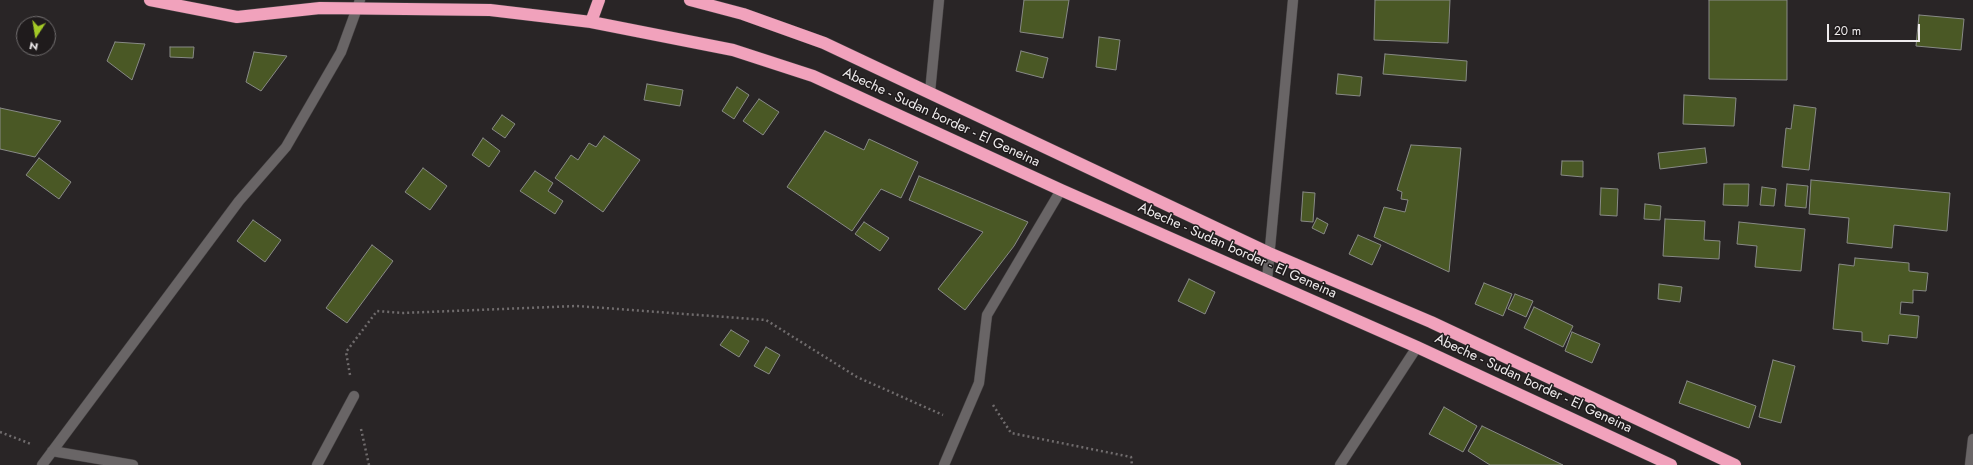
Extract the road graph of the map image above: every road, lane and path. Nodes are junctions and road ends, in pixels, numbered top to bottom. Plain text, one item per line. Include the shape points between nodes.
1 (150, 0) edge
2 (599, 0) edge
3 (690, 0) edge
4 (939, 0) edge
5 (1293, 0) edge
6 (359, 4) edge
7 (591, 22) junction
8 (930, 92) junction
9 (1061, 190) junction
10 (1270, 253) junction
11 (1267, 280) junction
12 (1417, 346) junction
13 (979, 383) junction
14 (354, 396) junction
15 (962, 423) junction
16 (0, 432) edge
17 (1973, 438) edge
18 (52, 451) junction
19 (42, 465) edge
20 (133, 465) edge
21 (317, 465) edge
22 (369, 465) edge
23 (944, 465) edge
24 (1132, 465) edge
25 (1340, 465) edge
26 (1671, 465) edge
27 (1735, 465) edge
28 (1970, 465) edge

1 - 6 highway, Abeche - Sudan border - El Geneina via 237,17
2 - 7 highway
3 - 8 highway, Abeche - Sudan border - El Geneina via 743,14 824,43
4 - 8 street
5 - 10 street
6 - 7 highway, Abeche - Sudan border - El Geneina via 490,10
6 - 18 street via 341,52 286,147 239,201
7 - 9 highway, Abeche - Sudan border - El Geneina via 733,50 813,76
8 - 10 highway, Abeche - Sudan border - El Geneina
9 - 11 highway, Abeche - Sudan border - El Geneina
9 - 13 street via 987,315
10 - 11 street
10 - 27 highway, Abeche - Sudan border - El Geneina via 1432,322
11 - 12 highway, Abeche - Sudan border - El Geneina
12 - 25 street
12 - 26 highway, Abeche - Sudan border - El Geneina
13 - 15 street
13 - 24 path via 1011,432 1131,457
14 - 15 path via 346,352 377,311 402,313 577,306 766,320 857,376
14 - 21 street
14 - 22 path
15 - 23 street
16 - 18 path
17 - 28 street
18 - 19 street
18 - 20 street

